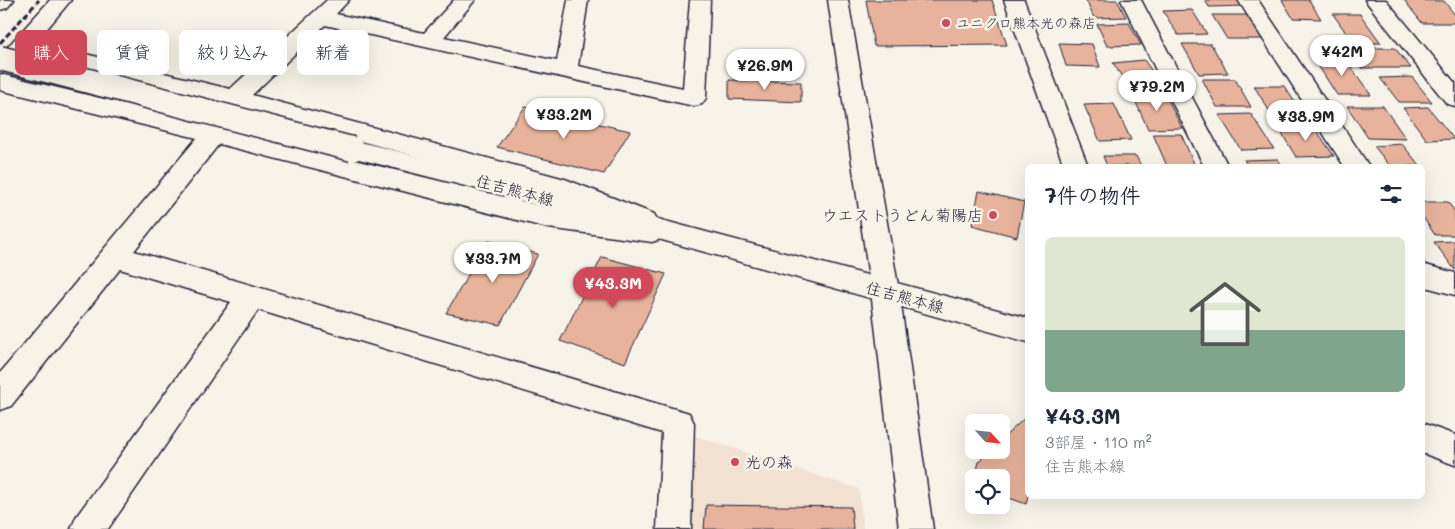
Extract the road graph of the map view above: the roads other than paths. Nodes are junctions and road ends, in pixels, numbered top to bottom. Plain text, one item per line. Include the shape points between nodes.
1 (4, 0) edge
2 (61, 0) edge
3 (339, 0) edge
4 (465, 0) edge
5 (578, 0) edge
6 (700, 0) edge
7 (838, 0) edge
8 (1014, 0) edge
9 (1131, 0) edge
10 (1248, 0) edge
11 (1375, 0) edge
12 (0, 4) edge
13 (322, 18) junction
14 (35, 30) edge
15 (430, 39) junction
16 (15, 53) edge
17 (0, 58) edge
18 (87, 61) edge
19 (0, 69) edge
20 (566, 72) junction
21 (0, 82) edge
22 (235, 98) junction
23 (1455, 98) edge
24 (214, 134) junction
25 (1075, 164) edge
26 (1215, 164) edge
27 (1356, 164) edge
28 (684, 236) junction
29 (114, 256) junction
30 (885, 291) junction
31 (251, 297) junction
32 (1025, 329) edge
33 (0, 396) edge
34 (1425, 439) edge
35 (1455, 450) edge
36 (88, 529) edge
37 (674, 529) edge
38 (916, 529) edge

1 - 12 street
2 - 14 street
3 - 13 street
4 - 15 street
5 - 20 street
6 - 20 street via 694,98
7 - 30 street
8 - 25 street
9 - 26 street
10 - 27 street
11 - 23 street
13 - 15 street
13 - 22 street
15 - 20 street
16 - 19 street
17 - 28 street, 住吉熊本線, bridge
18 - 22 street
21 - 24 street
22 - 24 street
22 - 28 street via 565,188
24 - 28 street via 548,218
24 - 29 street
28 - 30 street, 住吉熊本線
29 - 31 street
29 - 33 street
30 - 32 street, 住吉熊本線
30 - 38 street
31 - 36 street
31 - 37 street via 678,423
34 - 35 street

